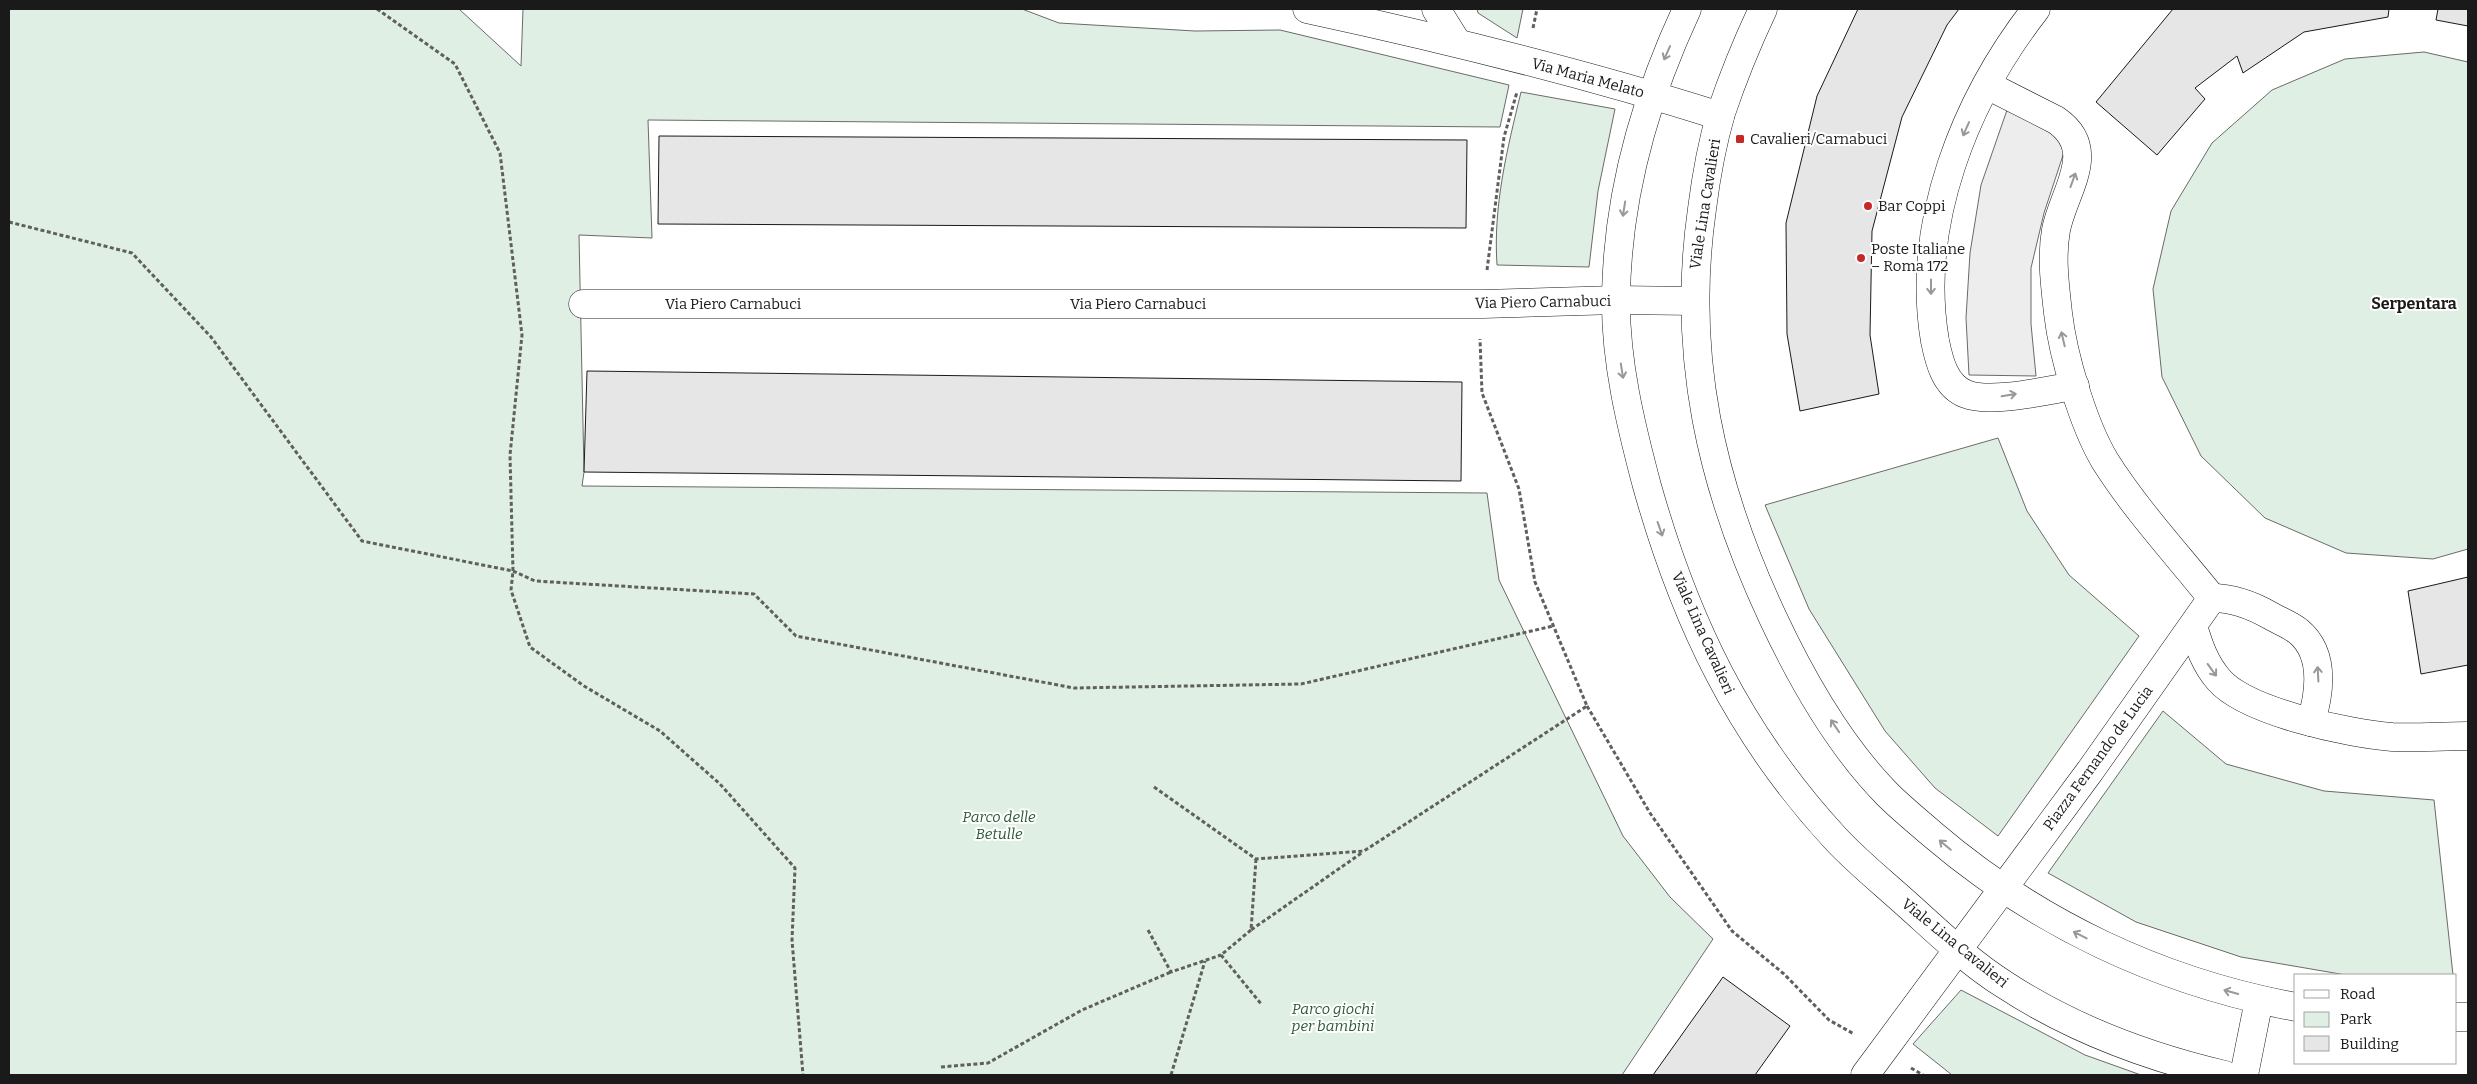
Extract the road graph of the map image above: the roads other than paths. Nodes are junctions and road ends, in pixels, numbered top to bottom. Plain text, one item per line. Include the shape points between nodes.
1 (1307, 9) edge
2 (1436, 9) edge
3 (1687, 9) edge
4 (1763, 9) edge
5 (2036, 9) edge
6 (1456, 42) junction
7 (1987, 85) junction
8 (1651, 94) junction
9 (1720, 116) junction
10 (1616, 300) junction
11 (1694, 301) junction
12 (583, 304) dead end
13 (2075, 386) junction
14 (2212, 598) junction
15 (2193, 626) junction
16 (2311, 722) junction
17 (2468, 736) edge
18 (2002, 889) junction
19 (1958, 950) junction
20 (2259, 1000) junction
21 (2294, 1007) edge
22 (1865, 1075) edge
23 (2225, 1075) edge
24 (2244, 1075) edge

1 - 6 street, Via Maria Melato
2 - 6 street
3 -> 8 street, Viale Lina Cavalieri
4 - 9 street, Viale Lina Cavalieri via 1734,74
5 - 7 street
6 - 8 street, Via Maria Melato
13 -> 7 street via 2058,319 2054,276 2056,229 2078,163 2074,137 2056,120
7 -> 13 street via 1959,146 1939,213 1931,284 1937,352 1948,380 1966,394 1997,397
8 - 9 street, Via Maria Melato
8 -> 10 street, Viale Lina Cavalieri via 1628,186
9 - 11 street, Viale Lina Cavalieri via 1696,248
10 - 11 street, Via Piero Carnabuci
10 - 12 street, Via Piero Carnabuci via 1483,304
10 -> 19 street, Viale Lina Cavalieri via 1621,362 1636,445 1658,525 1718,674 1752,734 1794,791 1876,879
18 -> 11 street, Viale Lina Cavalieri via 1887,794 1858,760 1806,682 1758,586 1739,539 1711,447 1704,410
13 - 14 street via 2104,459 2135,504
14 - 15 street, Piazza Fernando de Lucia
16 -> 14 street via 2318,684 2312,646 2298,632 2252,606 2227,598
15 -> 16 street via 2204,659 2221,682 2252,701
15 - 18 street, Piazza Fernando de Lucia
16 - 17 street via 2389,737
18 - 19 street, Piazza Fernando de Lucia
20 -> 18 street, Viale Lina Cavalieri via 2114,951 2042,915
19 - 22 street, Piazza Fernando de Lucia
19 - 23 street, Viale Lina Cavalieri via 2004,985 2061,1017 2150,1054
20 - 21 street, Viale Lina Cavalieri
20 - 24 street

